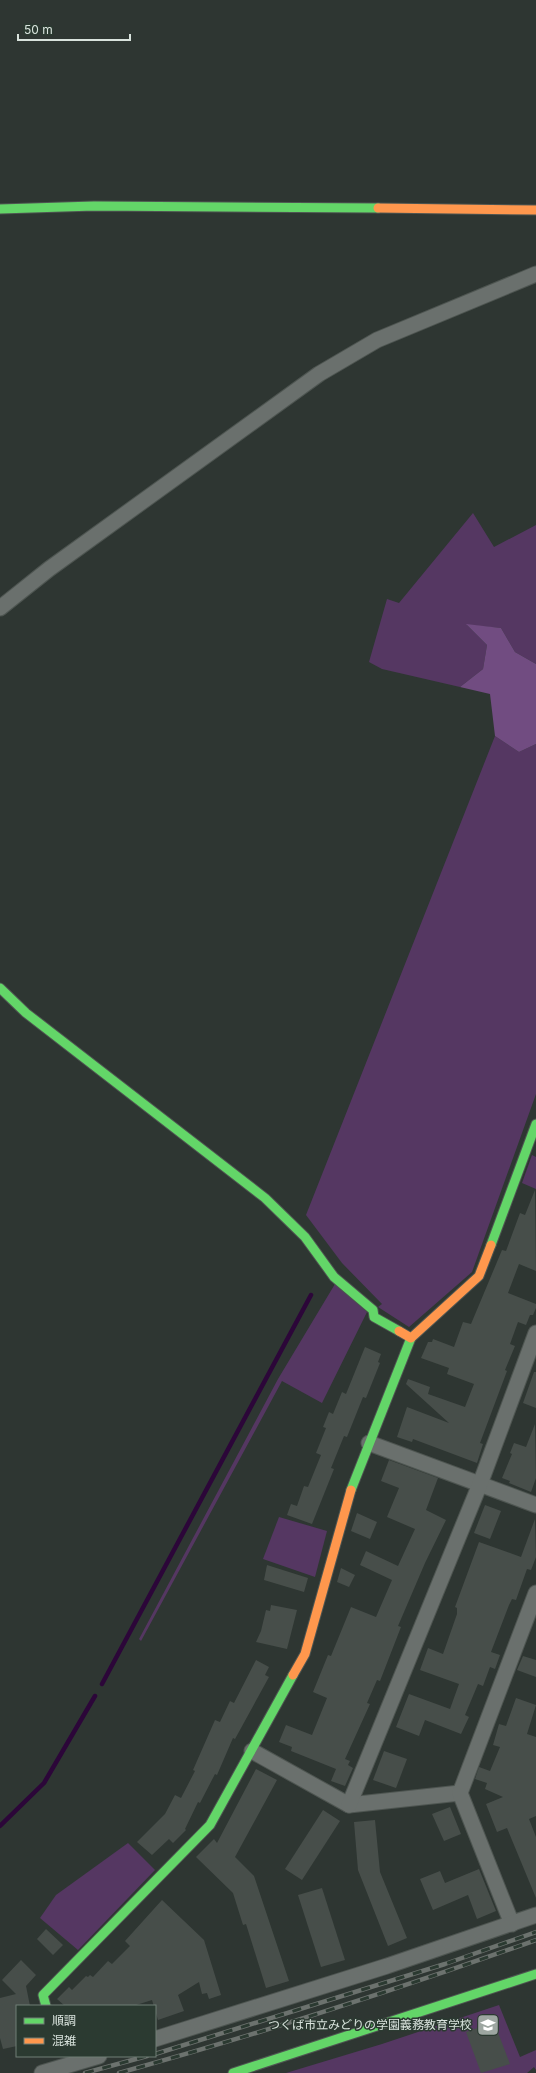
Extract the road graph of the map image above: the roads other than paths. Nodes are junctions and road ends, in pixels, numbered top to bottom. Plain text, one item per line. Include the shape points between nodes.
1 (0, 209) edge
2 (536, 210) edge
3 (536, 274) edge
4 (0, 608) edge
5 (0, 988) edge
6 (536, 1124) edge
7 (536, 1333) edge
8 (411, 1338) junction
9 (369, 1443) junction
10 (480, 1484) junction
11 (536, 1506) edge
12 (536, 1593) edge
13 (252, 1751) junction
14 (460, 1793) junction
15 (349, 1805) junction
16 (536, 1915) edge
17 (512, 1924) junction
18 (536, 1974) edge
19 (46, 2005) edge
20 (156, 2039) edge
21 (93, 2057) edge
22 (61, 2062) edge
23 (42, 2073) edge
24 (233, 2073) edge

1 - 2 street via 94,206
3 - 4 street via 376,340 318,374 49,569
5 - 8 street via 26,1013 265,1198 305,1237 334,1277 373,1310 374,1317
6 - 8 street via 479,1276
7 - 10 street
8 - 9 street
9 - 10 street
9 - 13 street via 347,1499 305,1654
10 - 11 street
10 - 15 street
12 - 14 street
13 - 15 street
13 - 19 street via 210,1825 43,1995
14 - 15 street
14 - 17 street
16 - 17 street
17 - 20 street
18 - 24 street
21 - 22 street
22 - 23 street

